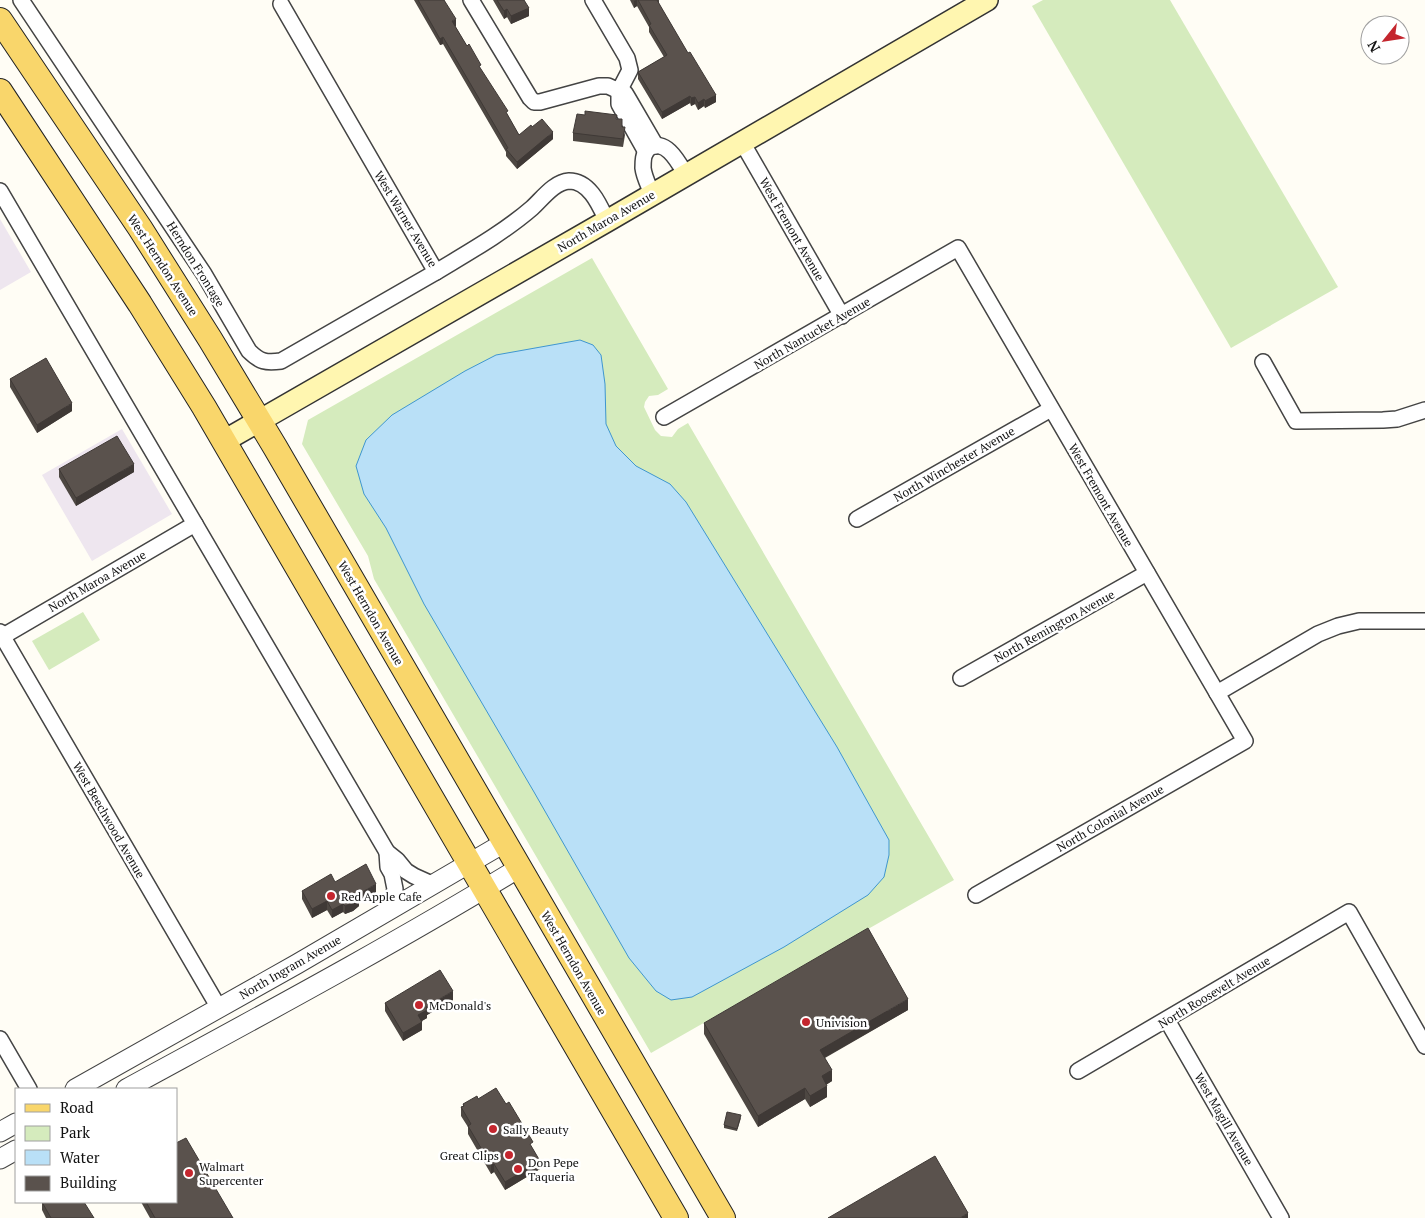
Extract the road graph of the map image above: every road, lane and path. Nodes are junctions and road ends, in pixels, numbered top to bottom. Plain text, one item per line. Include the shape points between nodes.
1 (21, 0) edge
2 (471, 0) edge
3 (594, 0) edge
4 (987, 0) edge
5 (281, 4) dead end
6 (0, 20) edge
7 (0, 91) edge
8 (619, 91) junction
9 (742, 142) junction
10 (651, 149) junction
11 (686, 175) junction
12 (0, 191) edge
13 (652, 194) junction
14 (607, 221) junction
15 (958, 248) joint
16 (436, 272) junction
17 (842, 316) junction
18 (1262, 362) dead end
19 (1051, 409) junction
20 (1425, 410) edge
21 (664, 417) dead end
22 (259, 421) junction
23 (224, 441) junction
24 (857, 519) dead end
25 (195, 524) junction
26 (1147, 573) junction
27 (1425, 621) edge
28 (1, 635) edge
29 (961, 678) dead end
30 (1217, 693) junction
31 (1245, 741) joint
32 (504, 843) junction
33 (386, 852) junction
34 (471, 863) junction
35 (519, 868) junction
36 (434, 884) junction
37 (485, 889) junction
38 (976, 895) dead end
39 (390, 910) junction
40 (297, 964) junction
41 (219, 1008) junction
42 (1168, 1020) junction
43 (0, 1039) edge
44 (1425, 1046) edge
45 (190, 1054) junction
46 (1078, 1071) dead end
47 (28, 1088) edge
48 (77, 1088) edge
49 (128, 1088) edge
50 (15, 1124) edge
51 (0, 1132) edge
52 (15, 1151) edge
53 (0, 1159) edge
54 (676, 1218) edge
55 (723, 1218) edge
56 (1281, 1218) edge

1 - 16 street, Herndon Frontage via 204,274 249,351 259,360 281,361
2 - 8 street via 534,102 599,86
3 - 8 street via 627,58 630,70
4 - 9 main road, North Maroa Avenue
5 - 16 street, West Warner Avenue
6 - 22 main road, West Herndon Avenue via 140,228
7 - 23 main road via 136,296
8 - 10 street via 628,98
9 - 11 main road, North Maroa Avenue
9 - 17 street, West Fremont Avenue
10 - 11 street via 663,147 676,158
10 - 13 street via 643,168
11 - 13 main road, North Maroa Avenue
12 - 25 street
13 - 14 main road, North Maroa Avenue
14 - 16 street, West Warner Avenue via 588,189 569,181 553,188 501,232
14 - 22 main road, North Maroa Avenue
15 - 17 street, North Nantucket Avenue
15 - 19 street, West Fremont Avenue
17 - 21 street, North Nantucket Avenue
18 - 20 street via 1296,421 1397,419
19 - 24 street, North Winchester Avenue
19 - 26 street, West Fremont Avenue
22 - 23 main road, North Maroa Avenue
22 - 32 main road, West Herndon Avenue
23 - 34 main road
25 - 28 street, North Maroa Avenue
25 - 33 street
26 - 29 street, North Remington Avenue
26 - 30 street, West Fremont Avenue
27 - 30 street via 1359,622 1338,626 1318,634
28 - 41 street, West Beechwood Avenue
30 - 31 street, West Fremont Avenue
31 - 38 street, North Colonial Avenue
32 - 34 street, North Ingram Avenue
32 - 35 main road, West Herndon Avenue
33 - 36 street via 406,871
33 - 39 street via 395,889
34 - 36 street, North Ingram Avenue
34 - 37 main road
35 - 37 street
35 - 55 main road, West Herndon Avenue
36 - 39 street, North Ingram Avenue
37 - 45 street
37 - 54 main road
39 - 40 street, North Ingram Avenue
40 - 41 street, North Ingram Avenue
40 - 45 street via 281,985 200,1032 190,1046
41 - 48 street, North Ingram Avenue
42 - 44 street, North Roosevelt Avenue via 1349,912
42 - 46 street, North Roosevelt Avenue
42 - 56 street, West Magill Avenue
43 - 47 street
45 - 49 street
50 - 51 street
52 - 53 street

